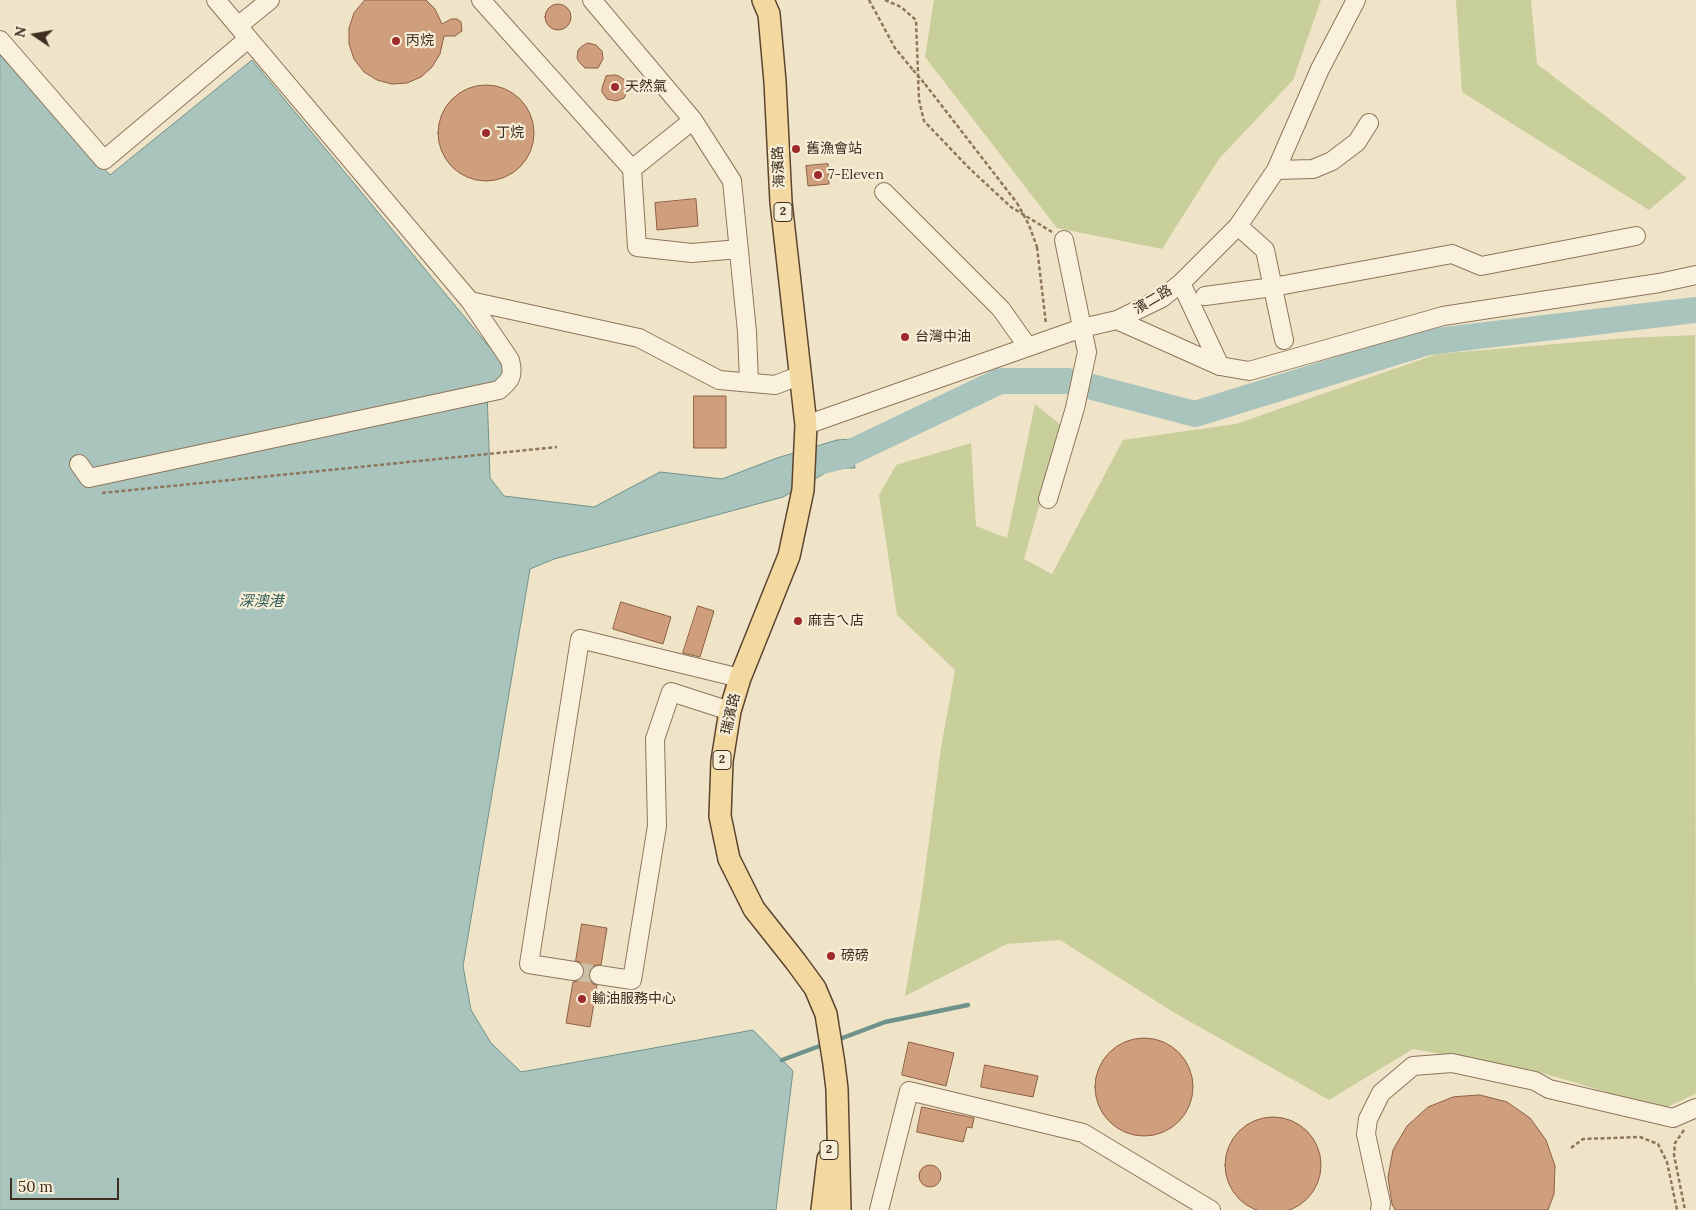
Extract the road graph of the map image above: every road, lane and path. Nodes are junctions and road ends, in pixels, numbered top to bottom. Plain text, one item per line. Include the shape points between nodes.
1 (216, 0) edge
2 (270, 0) edge
3 (481, 0) edge
4 (592, 0) edge
5 (763, 0) edge
6 (885, 0) edge
7 (1356, 0) edge
8 (870, 2) edge
9 (243, 32) junction
10 (0, 40) edge
11 (693, 120) junction
12 (1369, 123) dead end
13 (632, 169) junction
14 (1276, 170) junction
15 (884, 192) dead end
16 (1238, 226) junction
17 (1636, 236) dead end
18 (1064, 240) joint
19 (739, 249) junction
20 (1696, 275) edge
21 (1181, 283) junction
22 (1273, 287) junction
23 (1205, 296) dead end
24 (470, 300) junction
25 (1117, 320) junction
26 (1047, 324) dead end
27 (1082, 328) junction
28 (1284, 340) dead end
29 (1028, 347) junction
30 (1220, 366) junction
31 (801, 375) junction
32 (749, 382) junction
33 (806, 425) junction
34 (557, 447) dead end
35 (79, 464) dead end
36 (97, 493) dead end
37 (1048, 499) dead end
38 (740, 678) junction
39 (730, 711) junction
40 (574, 971) tunnel mouth
41 (599, 975) tunnel mouth
42 (837, 1089) junction
43 (1696, 1108) edge
44 (1690, 1128) dead end
45 (1572, 1148) dead end
46 (822, 1210) edge
47 (840, 1210) edge
48 (879, 1210) edge
49 (1211, 1210) edge
50 (1380, 1210) edge
51 (1677, 1210) edge
52 (1686, 1210) edge

1 - 9 street
2 - 9 street
3 - 13 street
4 - 11 street
5 - 31 main road, 海濱路 / 2 via 768,14 775,82 781,202
6 - 18 path via 901,7 916,20 919,100 924,122 1011,207
7 - 14 street, 濱二路 via 1320,68
8 - 26 path, bridge via 895,48 1017,202 1037,246
9 - 10 street via 104,160
9 - 24 street
11 - 13 street
11 - 19 street via 732,181
12 - 14 street via 1357,142 1332,161 1312,170
13 - 19 street via 637,247 692,253
14 - 16 street, 濱二路
15 - 29 street via 1001,309
16 - 21 street, 濱二路
16 - 22 street via 1265,250
17 - 22 street via 1481,266 1452,254
18 - 27 street
19 - 32 street
20 - 30 street via 1659,284 1443,316 1249,371
21 - 25 street, 濱二路 via 1162,298
21 - 30 street
22 - 23 street
22 - 28 street
24 - 32 street via 639,338 719,380
24 - 35 street via 510,360 513,371 509,382 499,390 88,478
25 - 27 street, 濱二路
25 - 30 street
27 - 29 street, 濱二路
27 - 37 street via 1087,352 1075,408
29 - 33 street, 濱二路
31 - 32 street via 775,385
31 - 33 main road, 海濱路 / 2
33 - 38 main road, 瑞濱路 / 2 via 803,490 788,556
34 - 36 path
38 - 39 main road, 瑞濱路 / 2
38 - 40 street via 580,639 529,964
39 - 41 street via 671,692 655,739 657,826 632,980
39 - 42 main road, 瑞濱路 / 2 via 722,761 720,816 729,859 754,909 815,988 826,1014
42 - 46 main road, 2
42 - 47 main road, 2
43 - 50 street via 1673,1118 1549,1089 1535,1081 1452,1063 1413,1066 1381,1094 1368,1119 1366,1134
44 - 52 path via 1685,1129 1675,1144 1674,1155
45 - 51 path via 1583,1139 1640,1137 1658,1144 1666,1162
48 - 49 street via 909,1091 1083,1133

